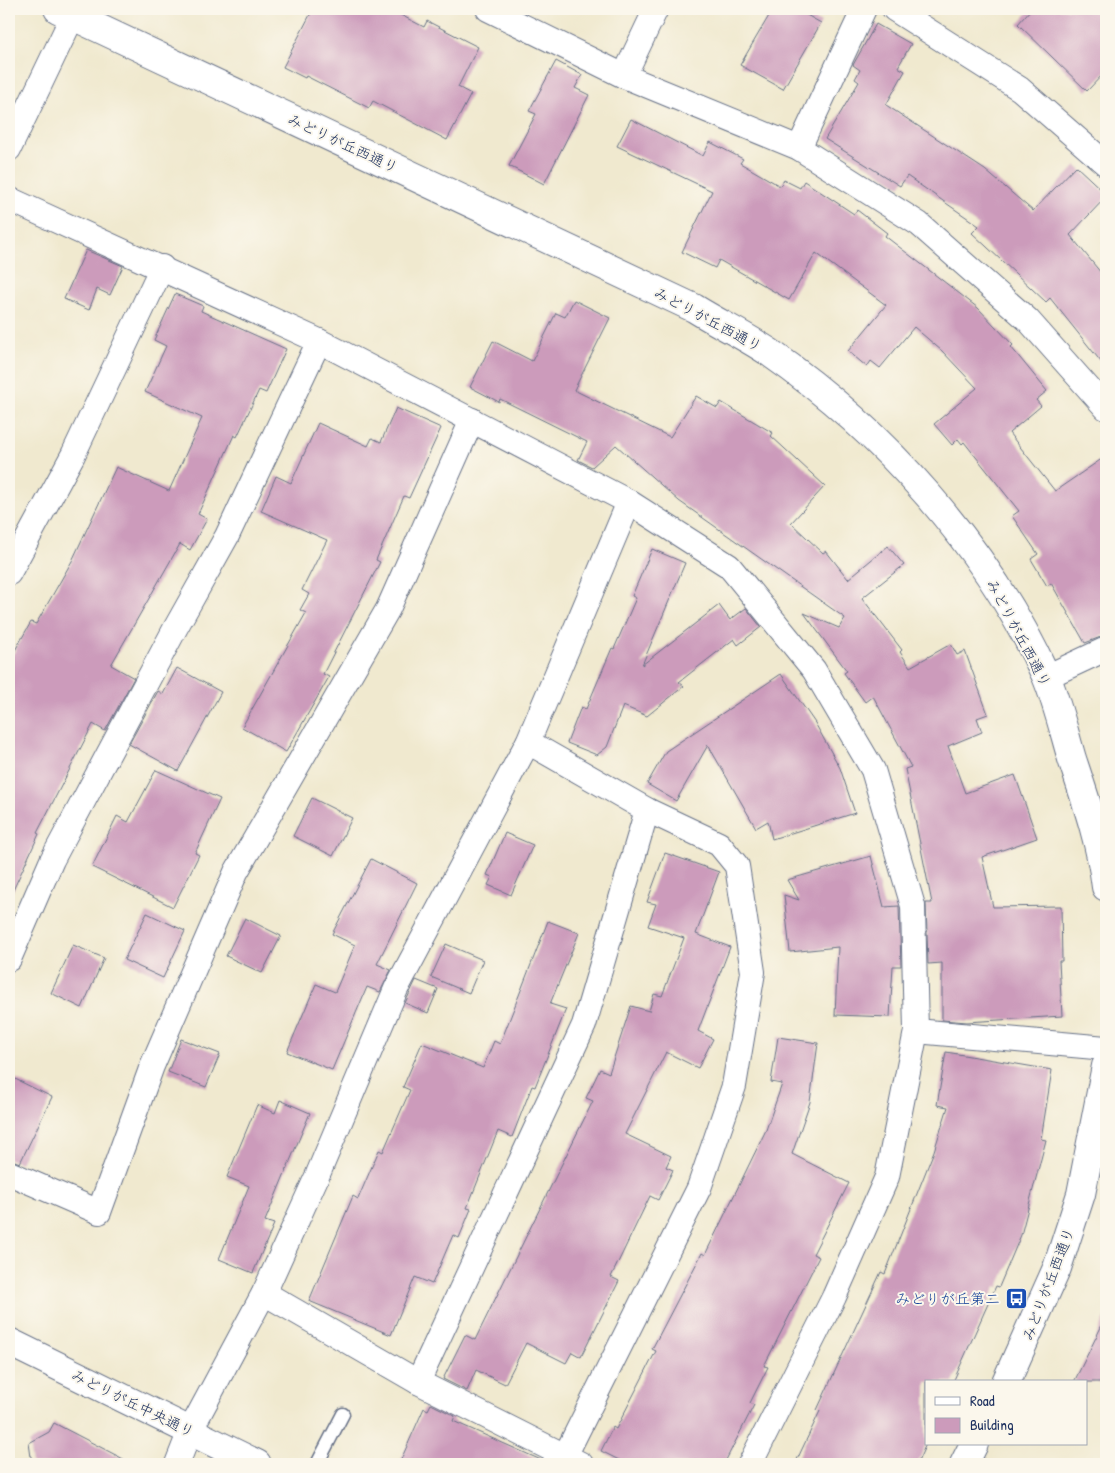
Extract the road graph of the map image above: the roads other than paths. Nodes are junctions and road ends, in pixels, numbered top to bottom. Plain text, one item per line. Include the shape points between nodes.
1 (488, 9) edge
2 (656, 9) edge
3 (864, 9) edge
4 (894, 9) edge
5 (69, 11) edge
6 (624, 76) junction
7 (799, 148) junction
8 (9, 149) edge
9 (1106, 164) edge
10 (9, 199) edge
11 (162, 268) junction
12 (319, 341) junction
13 (1106, 408) edge
14 (472, 420) junction
15 (630, 502) junction
16 (9, 573) edge
17 (1106, 650) edge
18 (1046, 677) junction
19 (528, 742) junction
20 (647, 810) junction
21 (1106, 887) edge
22 (9, 959) edge
23 (916, 1031) junction
24 (1106, 1048) edge
25 (1106, 1066) edge
26 (9, 1173) edge
27 (264, 1293) junction
28 (9, 1342) edge
29 (1007, 1380) edge
30 (418, 1382) junction
31 (343, 1414) dead end
32 (190, 1431) junction
33 (973, 1446) edge
34 (573, 1460) edge
35 (177, 1464) edge
36 (256, 1464) edge
37 (317, 1464) edge
38 (750, 1464) edge
39 (964, 1464) edge

1 - 6 street
2 - 6 street
3 - 7 street
4 - 9 street via 1020,89
5 - 8 street
5 - 18 street, みどりが丘西通り via 694,308 767,351 826,394 936,503 1000,591
6 - 7 street
7 - 13 street via 920,224 1028,320
10 - 11 street
11 - 12 street
11 - 16 street via 73,455
12 - 14 street
12 - 22 street via 227,536 52,860
14 - 15 street
14 - 26 street via 388,609 236,872 152,1066 99,1212
15 - 19 street
15 - 23 street via 729,566 814,670 873,770 913,906
17 - 18 street
18 - 21 street, みどりが丘西通り via 1088,809
19 - 20 street
19 - 27 street via 396,989
20 - 30 street via 584,1025
20 - 34 street via 720,844 737,866 753,972 734,1086 699,1188
23 - 24 street
23 - 38 street via 887,1177 834,1297
25 - 29 street, みどりが丘西通り via 1078,1204 1057,1268
27 - 30 street
27 - 32 street
28 - 32 street, みどりが丘中央通り
30 - 34 street
31 - 37 lane
32 - 35 street
32 - 36 street, みどりが丘中央通り
33 - 39 street

